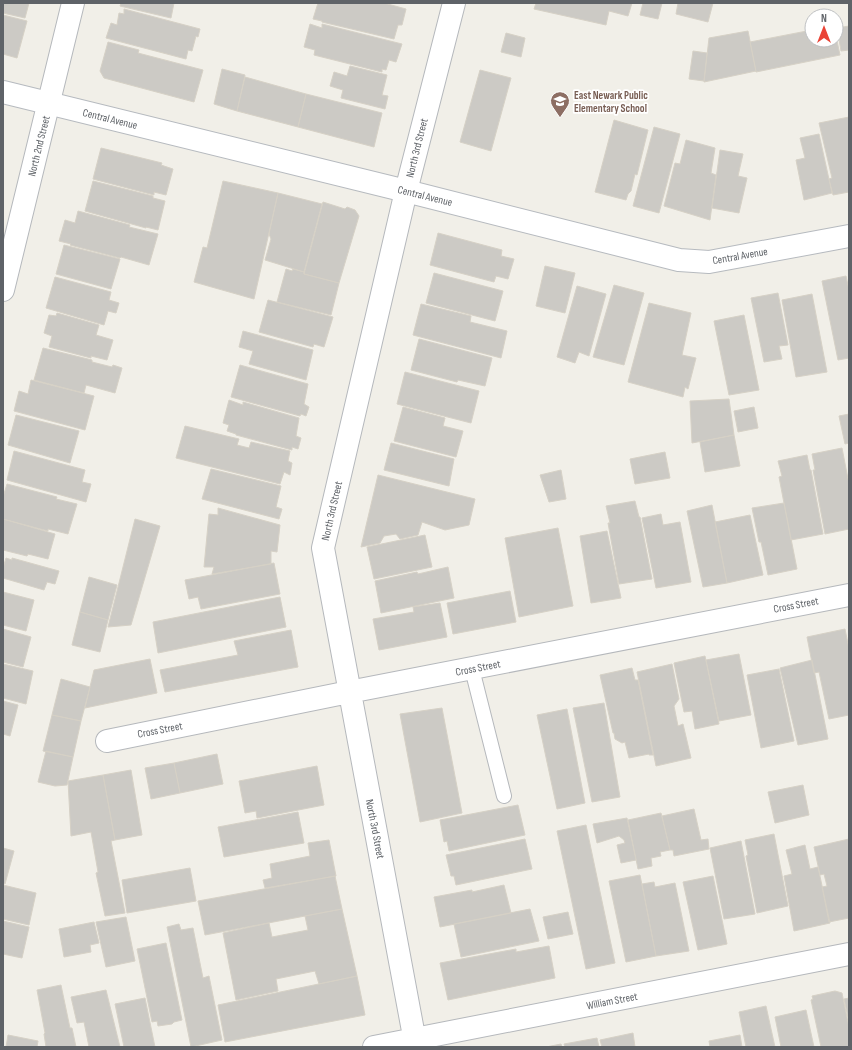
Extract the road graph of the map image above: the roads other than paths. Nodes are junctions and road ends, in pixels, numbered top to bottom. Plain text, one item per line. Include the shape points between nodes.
1 (73, 3) edge
2 (454, 3) edge
3 (3, 92) edge
4 (49, 104) junction
5 (406, 191) junction
6 (849, 236) edge
7 (3, 290) edge
8 (849, 595) edge
9 (472, 669) junction
10 (349, 692) junction
11 (107, 741) dead end
12 (504, 796) dead end
13 (849, 954) edge
14 (415, 1043) edge
15 (374, 1047) edge

1 - 4 street, North 2nd Street
2 - 5 street, North 3rd Street
3 - 4 street, Central Avenue
4 - 5 street, Central Avenue
4 - 7 street, North 2nd Street
5 - 6 street, Central Avenue via 694,262 715,261
5 - 10 street, North 3rd Street via 323,548
8 - 9 street, Cross Street
9 - 10 street, Cross Street
9 - 12 lane
10 - 11 street, Cross Street
10 - 14 street, North 3rd Street
13 - 14 street, William Street
14 - 15 street, William Street

